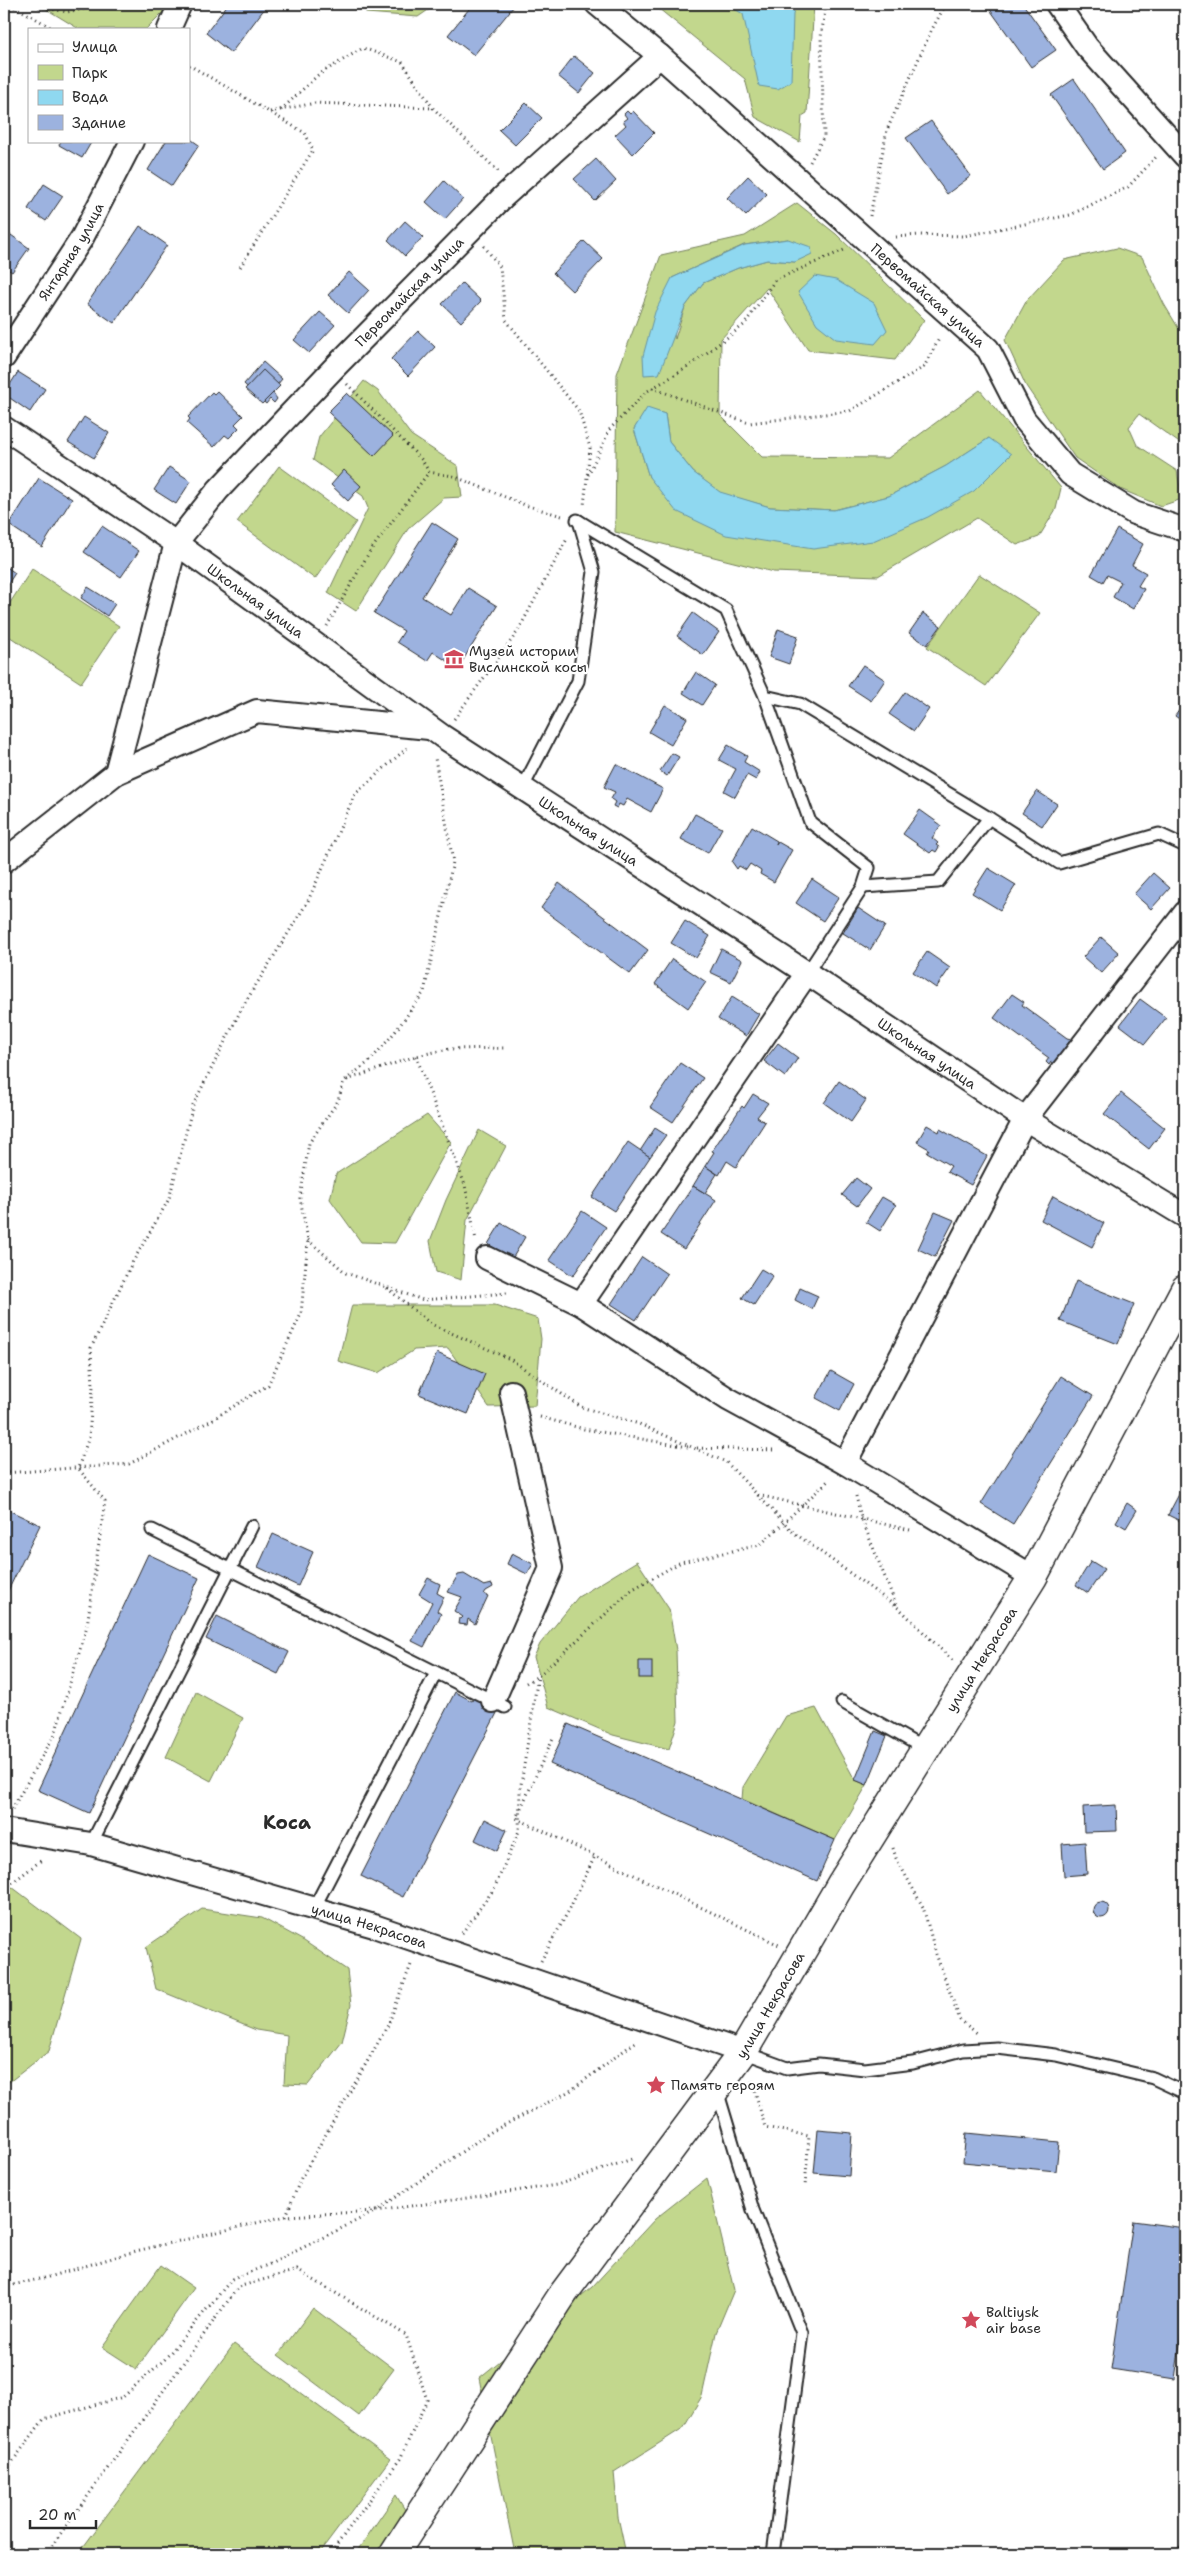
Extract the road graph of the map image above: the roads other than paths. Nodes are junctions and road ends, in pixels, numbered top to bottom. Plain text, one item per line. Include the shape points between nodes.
1 (180, 4) edge
2 (597, 4) edge
3 (1057, 4) edge
4 (169, 28) edge
5 (660, 56) junction
6 (131, 142) edge
7 (1178, 148) edge
8 (4, 357) edge
9 (4, 428) edge
10 (1185, 530) edge
11 (176, 543) junction
12 (765, 696) junction
13 (436, 732) junction
14 (116, 773) junction
15 (522, 789) junction
16 (989, 818) junction
17 (1185, 846) edge
18 (4, 861) edge
19 (863, 887) junction
20 (1185, 913) edge
21 (807, 974) junction
22 (1025, 1119) junction
23 (1185, 1216) edge
24 (487, 1258) road end
25 (1185, 1289) edge
26 (580, 1304) junction
27 (513, 1401) road end
28 (845, 1462) junction
29 (252, 1526) dead end
30 (152, 1530) dead end
31 (229, 1569) junction
32 (1033, 1577) junction
33 (436, 1673) junction
34 (842, 1702) dead end
35 (499, 1704) joint
36 (925, 1749) junction
37 (6, 1822) edge
38 (90, 1844) junction
39 (314, 1908) junction
40 (743, 2052) junction
41 (716, 2088) junction
42 (1185, 2092) edge
43 (1185, 2551) edge
44 (394, 2554) edge
45 (773, 2554) edge
46 (1183, 2554) edge

1 - 4 street
2 - 5 street, Первомайская улица
3 - 7 street via 1087,47
5 - 10 street, Первомайская улица via 988,350 1024,419 1070,474 1134,513
5 - 11 street, Первомайская улица via 514,187 471,230 218,490
6 - 8 street, Янтарная улица via 82,238
9 - 11 street, Школьная улица
11 - 13 street, Школьная улица
11 - 14 street
12 - 15 lane via 726,610 578,520 594,572 578,681
12 - 16 lane via 800,704
12 - 19 lane via 810,822 869,868
13 - 14 street via 257,710
13 - 15 street, Школьная улица
14 - 18 street
15 - 21 street, Школьная улица
16 - 17 lane via 1059,863 1159,834
16 - 19 lane via 938,882
19 - 21 lane
20 - 22 street
21 - 22 street, Школьная улица
21 - 26 street
22 - 23 street, Школьная улица
22 - 28 street
24 - 26 street
25 - 32 street, улица Некрасова
26 - 28 street via 728,1398
27 - 35 street via 552,1568
28 - 32 street
29 - 31 lane
30 - 31 lane
31 - 33 lane
31 - 38 lane
32 - 36 street, улица Некрасова
33 - 35 lane
33 - 39 lane
34 - 36 lane
36 - 40 street, улица Некрасова
37 - 38 street, улица Некрасова
38 - 39 street, улица Некрасова
39 - 40 street, улица Некрасова
40 - 41 street
40 - 42 lane via 786,2068 819,2064 865,2069 914,2063 963,2050 997,2048 1056,2055 1153,2078
41 - 44 street via 563,2294
41 - 45 lane via 753,2210 802,2333
43 - 46 lane

